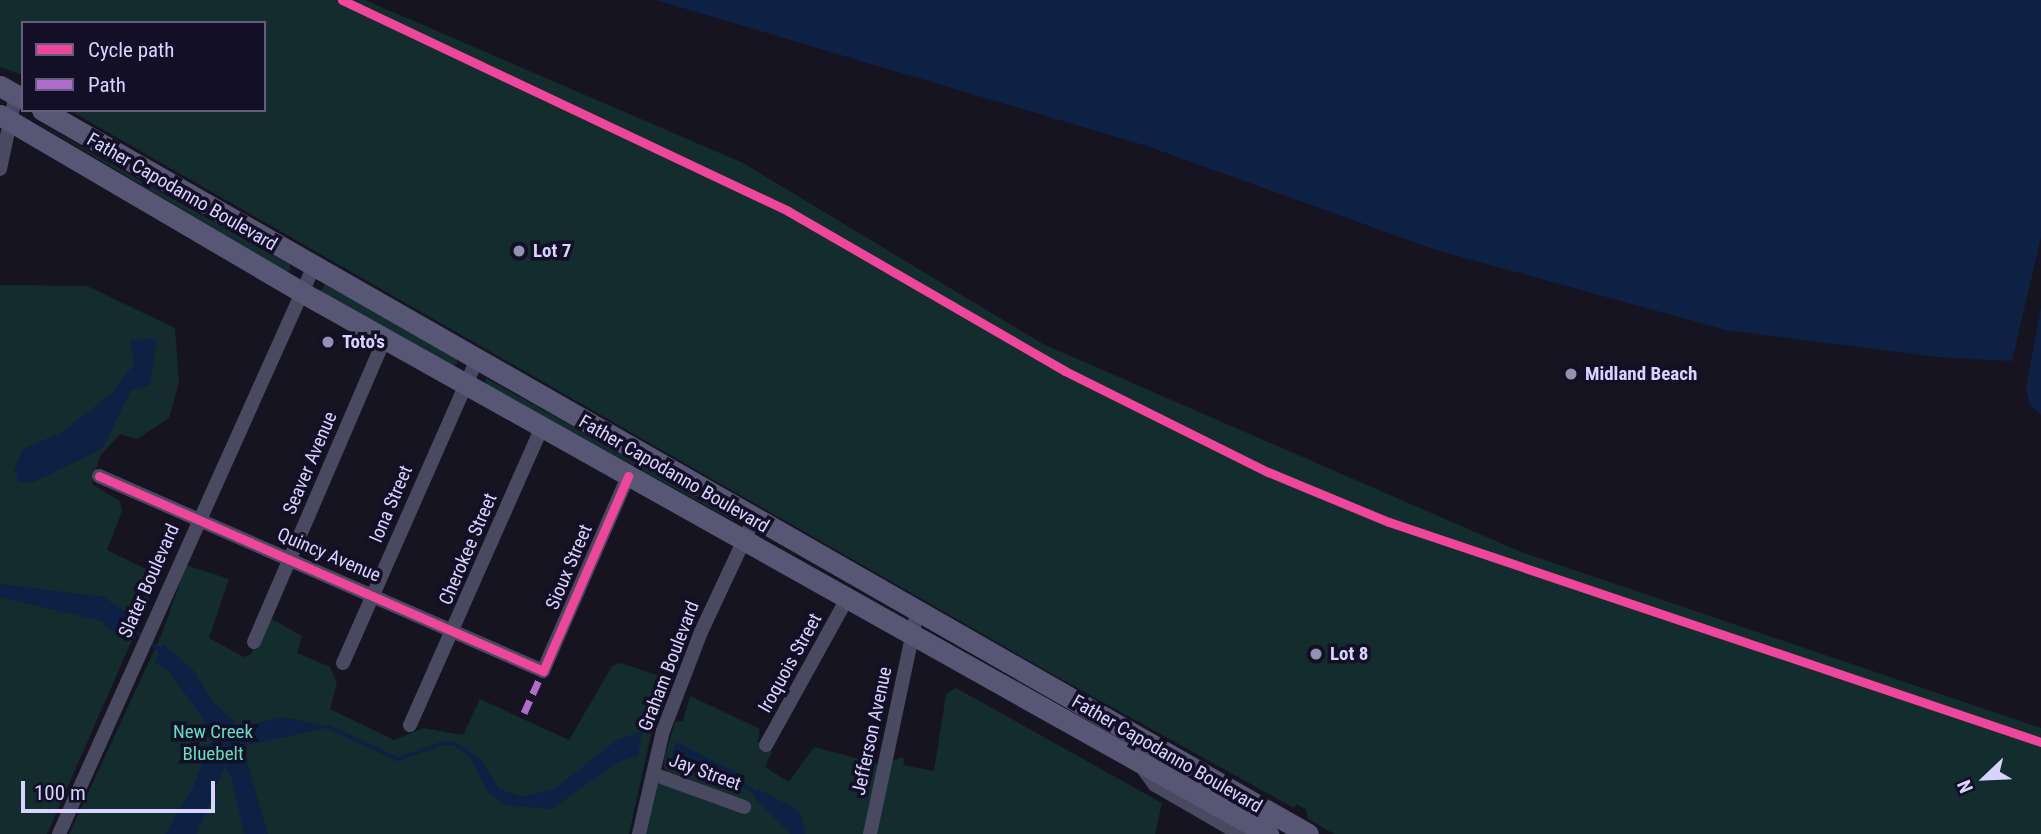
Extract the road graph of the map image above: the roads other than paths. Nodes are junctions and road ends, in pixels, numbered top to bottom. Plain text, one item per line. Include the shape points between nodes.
1 (13, 93) edge
2 (45, 112) edge
3 (4, 118) edge
4 (0, 169) edge
5 (313, 268) junction
6 (302, 291) junction
7 (385, 338) junction
8 (476, 361) junction
9 (465, 383) junction
10 (542, 427) junction
11 (99, 476) dead end
12 (628, 476) junction
13 (754, 519) junction
14 (197, 520) junction
15 (743, 541) junction
16 (291, 557) junction
17 (373, 594) junction
18 (847, 599) junction
19 (917, 612) junction
20 (937, 624) junction
21 (454, 629) junction
22 (913, 637) junction
23 (254, 642) dead end
24 (343, 663) dead end
25 (543, 671) joint
26 (410, 725) dead end
27 (766, 745) dead end
28 (653, 774) junction
29 (744, 807) dead end
30 (1253, 827) edge
31 (59, 834) edge
32 (639, 834) edge
33 (870, 834) edge
34 (1308, 834) edge

1 - 3 street
2 - 5 main road, Father Capodanno Boulevard
3 - 4 street
3 - 6 main road, Father Capodanno Boulevard
5 - 6 street, Slater Boulevard
5 - 8 main road, Father Capodanno Boulevard
6 - 7 main road, Father Capodanno Boulevard
6 - 14 street, Slater Boulevard
7 - 9 main road, Father Capodanno Boulevard
7 - 16 street, Seaver Avenue
8 - 9 street, Iona Street
8 - 13 main road, Father Capodanno Boulevard
9 - 10 main road, Father Capodanno Boulevard
9 - 17 street, Iona Street
10 - 12 main road, Father Capodanno Boulevard
10 - 21 street, Cherokee Street
11 - 14 street, Quincy Avenue
12 - 15 main road, Father Capodanno Boulevard
12 - 25 street, Sioux Street
13 - 15 street, Graham Boulevard
13 - 19 main road, Father Capodanno Boulevard
14 - 16 street, Quincy Avenue
14 - 31 street, Slater Boulevard
15 - 18 main road, Father Capodanno Boulevard
15 - 28 street, Graham Boulevard via 701,632 663,731
16 - 17 street, Quincy Avenue
16 - 23 street, Seaver Avenue
17 - 21 street, Quincy Avenue
17 - 24 street, Iona Street
18 - 22 main road, Father Capodanno Boulevard
18 - 27 street, Iroquois Street
19 - 20 main road, Father Capodanno Boulevard
19 - 22 street, Jefferson Avenue
20 - 22 street
20 - 30 main road, Father Capodanno Boulevard
21 - 25 street, Quincy Avenue
21 - 26 street, Cherokee Street
22 - 30 main road, Father Capodanno Boulevard
22 - 33 street, Jefferson Avenue
28 - 29 street, Jay Street
28 - 32 street, Graham Boulevard
30 - 34 main road, Father Capodanno Boulevard

